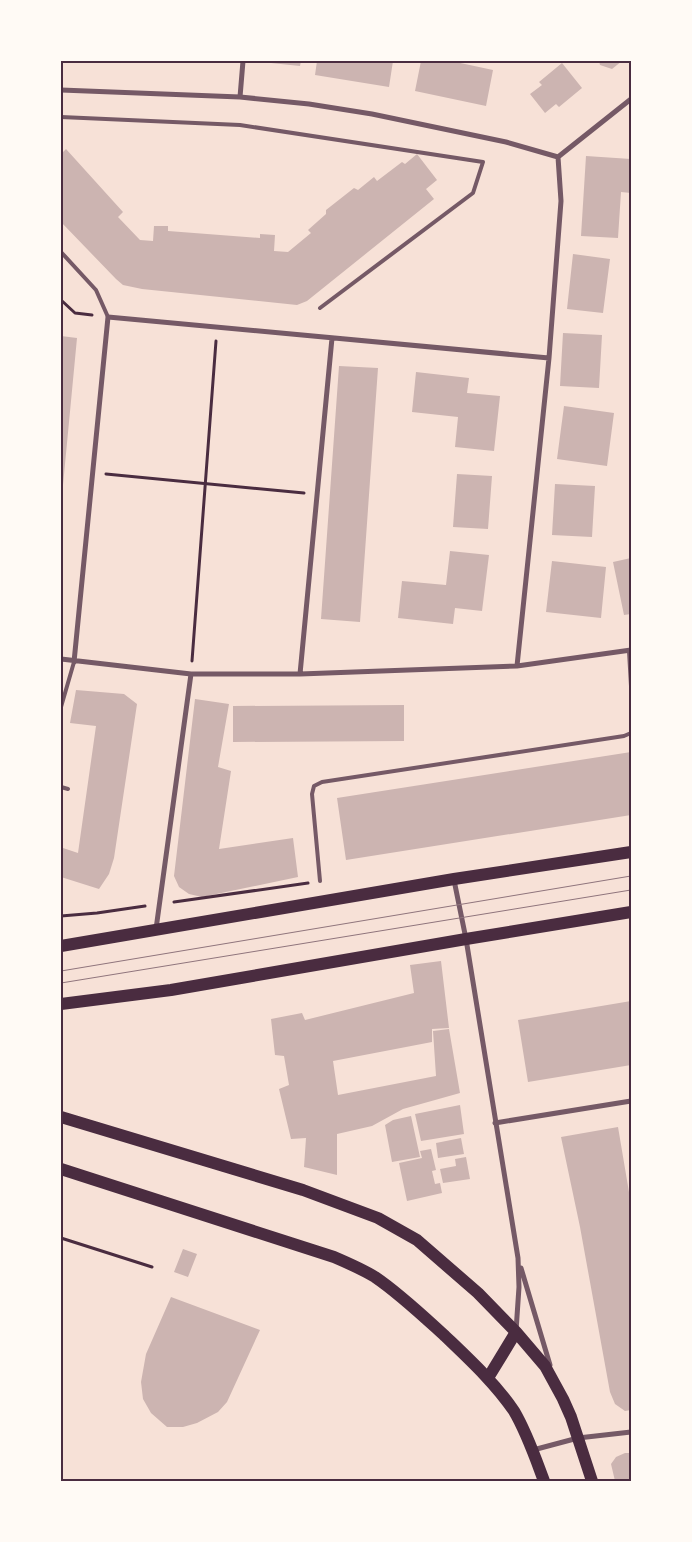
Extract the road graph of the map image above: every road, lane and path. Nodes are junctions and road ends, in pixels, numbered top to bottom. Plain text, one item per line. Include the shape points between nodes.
1 (243, 61) edge
2 (61, 90) edge
3 (240, 98) junction
4 (631, 99) edge
5 (61, 117) edge
6 (558, 157) junction
7 (61, 252) edge
8 (61, 300) edge
9 (320, 308) dead end
10 (108, 317) junction
11 (217, 327) junction
12 (332, 338) junction
13 (549, 358) junction
14 (94, 472) junction
15 (207, 484) junction
16 (317, 494) junction
17 (630, 650) edge
18 (61, 659) edge
19 (74, 662) junction
20 (518, 666) junction
21 (191, 674) junction
22 (300, 674) junction
23 (631, 686) edge
24 (61, 707) edge
25 (631, 733) edge
26 (61, 787) edge
27 (68, 789) dead end
28 (631, 852) edge
29 (454, 879) junction
30 (320, 881) dead end
31 (631, 912) edge
32 (156, 930) junction
33 (466, 939) junction
34 (61, 946) edge
35 (61, 1004) edge
36 (631, 1101) edge
37 (61, 1117) edge
38 (495, 1123) junction
39 (61, 1169) edge
40 (61, 1238) edge
41 (518, 1258) junction
42 (152, 1267) dead end
43 (516, 1332) junction
44 (488, 1378) junction
45 (555, 1382) junction
46 (631, 1432) edge
47 (578, 1438) junction
48 (532, 1451) junction
49 (544, 1481) edge
50 (592, 1481) edge

1 - 3 street
2 - 3 street
3 - 6 street via 372,114 506,142
4 - 6 street
5 - 9 lane via 240,125 483,162 473,193
6 - 13 street via 561,201
7 - 10 lane via 96,290
8 - 10 path via 75,313
10 - 11 street
10 - 14 street
11 - 12 street
11 - 15 path
12 - 13 street
12 - 16 street
13 - 20 street
14 - 15 path
14 - 19 street
15 - 16 path
15 - 21 path
16 - 22 street
17 - 20 street
17 - 23 lane
18 - 19 street
19 - 21 street
19 - 24 lane
20 - 22 street
21 - 22 street
21 - 32 street
25 - 30 lane via 322,782 314,786 312,794
26 - 27 lane
28 - 29 main road
29 - 32 main road
29 - 33 street
31 - 33 main road
32 - 34 main road
33 - 35 main road via 171,990
33 - 38 street
36 - 38 street
37 - 43 main road via 303,1190 378,1218 417,1240 434,1254
38 - 41 street
39 - 44 main road via 356,1267 391,1289
40 - 42 path
41 - 43 street
41 - 45 street
43 - 44 main road
43 - 45 main road
44 - 48 main road via 514,1412
45 - 47 main road
46 - 47 street
47 - 48 street
47 - 50 main road
48 - 49 main road

